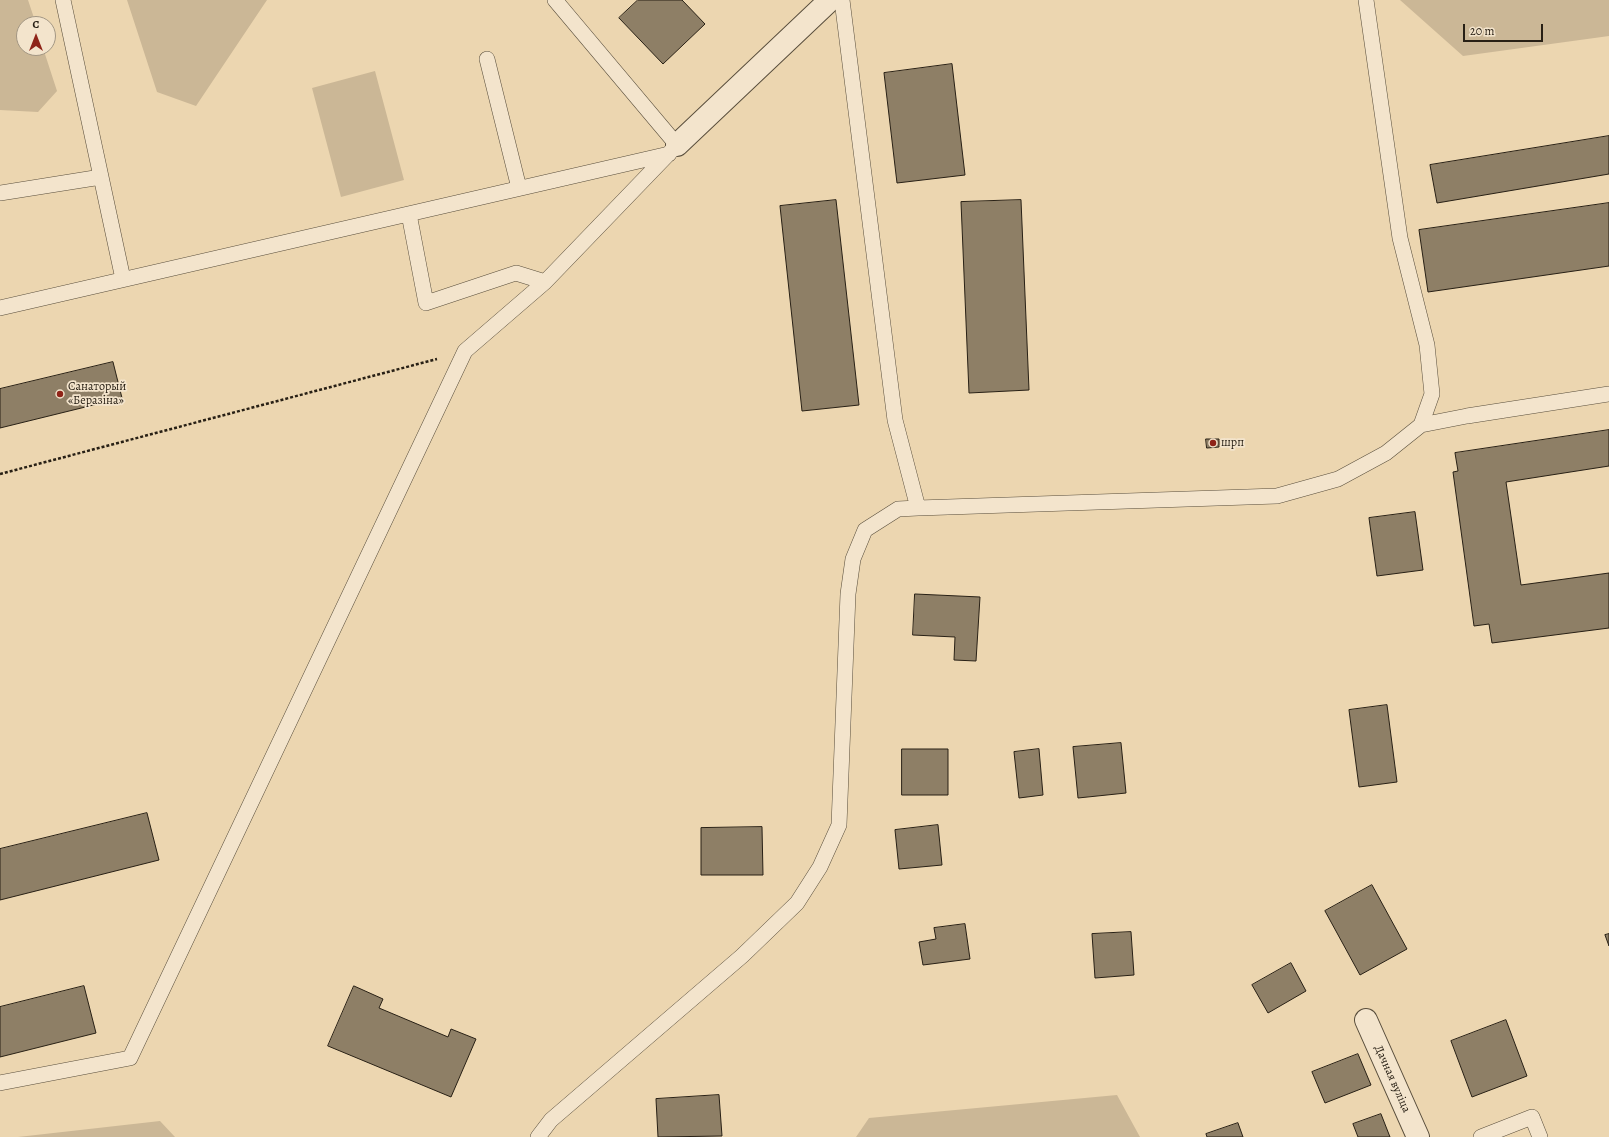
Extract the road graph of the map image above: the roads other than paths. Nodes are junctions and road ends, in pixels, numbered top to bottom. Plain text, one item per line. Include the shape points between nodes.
1 (63, 0) edge
2 (555, 0) edge
3 (830, 0) edge
4 (842, 0) edge
5 (1366, 0) edge
6 (487, 59) dead end
7 (673, 149) junction
8 (101, 177) junction
9 (519, 188) junction
10 (0, 193) edge
11 (409, 214) junction
12 (123, 279) junction
13 (545, 282) junction
14 (0, 308) edge
15 (1609, 394) edge
16 (1421, 425) junction
17 (918, 508) junction
18 (1366, 1020) dead end
19 (0, 1083) edge
20 (538, 1137) edge
21 (1418, 1137) edge
22 (1481, 1137) edge
23 (1540, 1137) edge

1 - 8 lane
2 - 7 lane
3 - 7 street
4 - 17 lane via 895,420
5 - 16 lane via 1400,238 1427,345 1432,394
6 - 9 lane
7 - 9 lane
7 - 13 lane
8 - 10 lane
8 - 12 lane
9 - 11 lane
11 - 12 lane
11 - 13 lane via 426,303 516,273
12 - 14 lane
13 - 19 lane via 465,351 130,1058
15 - 16 lane
16 - 17 lane via 1386,453 1338,479 1277,496
17 - 20 lane via 898,509 865,530 853,559 848,594 840,825 820,867 797,903 742,956 551,1120
18 - 21 street, Дачная вуліца
22 - 23 lane via 1532,1117

